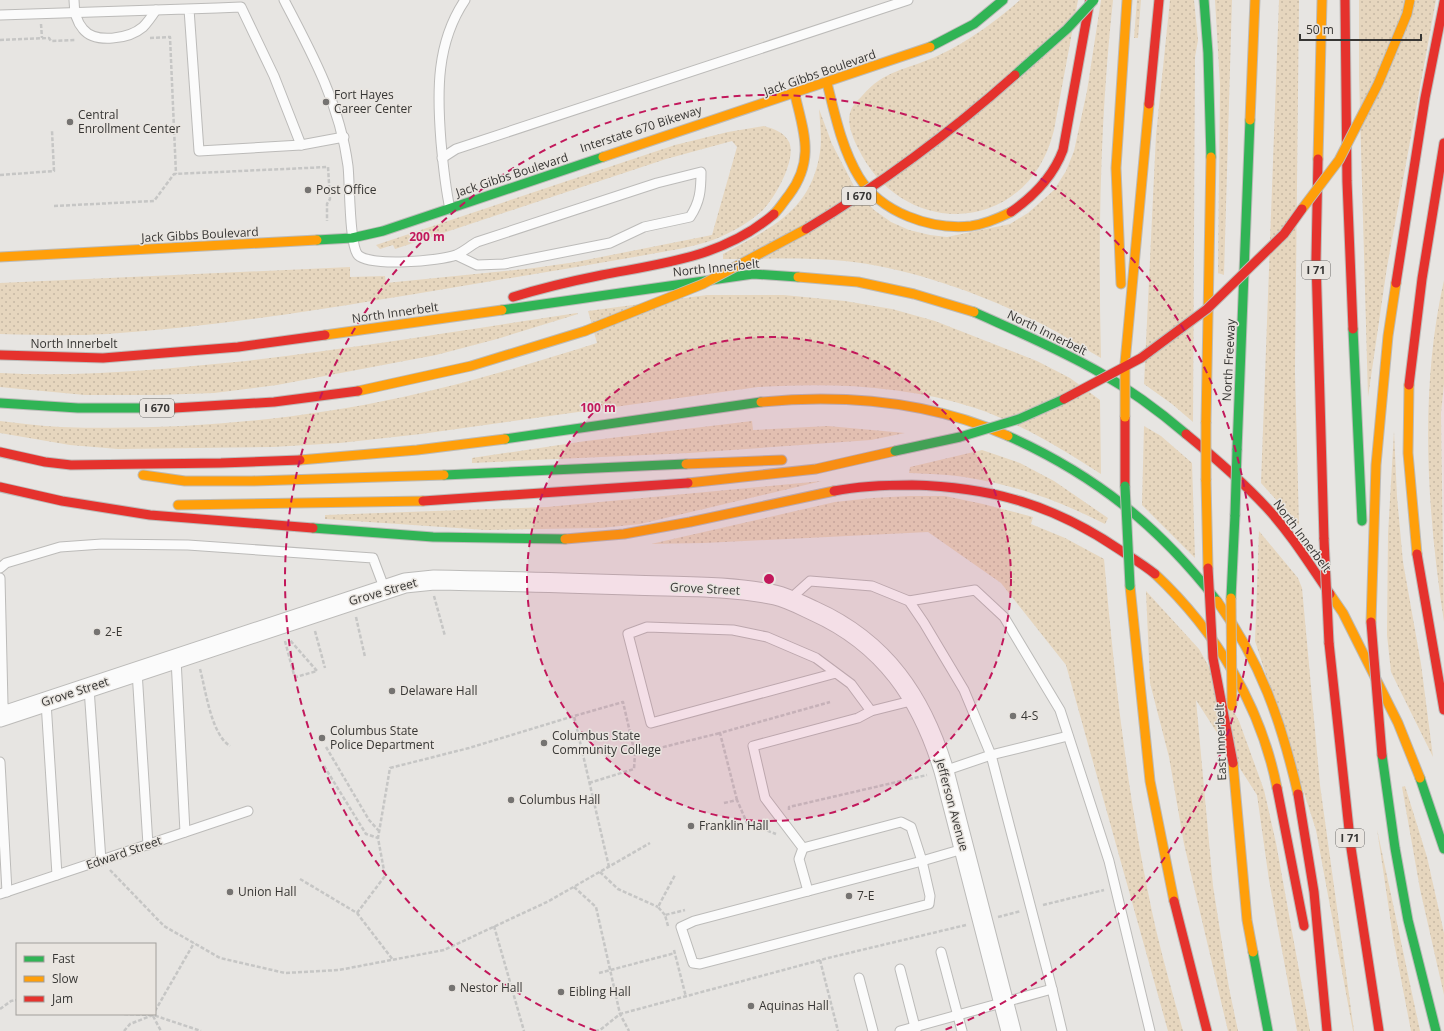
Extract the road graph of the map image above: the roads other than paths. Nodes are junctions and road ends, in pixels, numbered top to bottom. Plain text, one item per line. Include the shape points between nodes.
1 (74, 0) edge
2 (284, 0) edge
3 (465, 0) edge
4 (908, 0) edge
5 (1003, 0) edge
6 (1090, 0) edge
7 (1094, 0) edge
8 (1127, 0) edge
9 (1159, 0) edge
10 (1204, 0) edge
11 (1255, 0) edge
12 (1322, 0) edge
13 (1345, 0) edge
14 (1410, 0) edge
15 (1444, 2) edge
16 (216, 4) edge
17 (190, 9) junction
18 (156, 10) junction
19 (75, 13) junction
20 (0, 14) edge
21 (827, 83) junction
22 (794, 94) junction
23 (344, 137) junction
24 (1444, 143) edge
25 (301, 144) junction
26 (442, 158) junction
27 (1444, 196) edge
28 (450, 208) junction
29 (352, 238) junction
30 (456, 255) junction
31 (0, 256) edge
32 (1423, 274) junction
33 (430, 321) junction
34 (0, 355) edge
35 (1125, 363) junction
36 (0, 403) edge
37 (1237, 450) joint
38 (895, 451) junction
39 (0, 452) edge
40 (826, 456) dead end
41 (788, 459) dead end
42 (62, 464) junction
43 (0, 487) edge
44 (62, 501) junction
45 (139, 504) dead end
46 (171, 505) dead end
47 (1363, 530) dead end
48 (1364, 545) dead end
49 (0, 568) edge
50 (0, 578) edge
51 (385, 590) junction
52 (790, 599) junction
53 (909, 601) junction
54 (828, 617) joint
55 (1371, 622) junction
56 (176, 659) junction
57 (136, 671) junction
58 (836, 673) junction
59 (89, 688) junction
60 (915, 700) junction
61 (46, 702) junction
62 (1444, 710) edge
63 (871, 711) junction
64 (3, 716) edge
65 (1068, 736) junction
66 (991, 755) junction
67 (0, 762) edge
68 (1233, 764) junction
69 (944, 772) junction
70 (248, 811) dead end
71 (185, 832) junction
72 (148, 845) junction
73 (803, 848) junction
74 (963, 849) junction
75 (1444, 849) edge
76 (101, 861) junction
77 (922, 861) junction
78 (57, 875) junction
79 (808, 891) junction
80 (4, 893) edge
81 (1306, 937) dead end
82 (941, 952) dead end
83 (1311, 960) dead end
84 (900, 969) dead end
85 (858, 978) dead end
86 (1052, 988) junction
87 (1003, 1001) junction
88 (958, 1015) junction
89 (916, 1029) edge
90 (873, 1031) edge
91 (900, 1031) edge
92 (962, 1031) edge
93 (1011, 1031) edge
94 (1062, 1031) edge
95 (1150, 1031) edge
96 (1207, 1031) edge
97 (1268, 1031) edge
98 (1326, 1031) edge
99 (1379, 1031) edge
100 (1436, 1031) edge

1 - 19 lane
2 - 23 lane via 328,87
3 - 26 lane via 448,32 439,74
4 - 26 lane via 456,149
5 - 21 main road, Jack Gibbs Boulevard via 960,33 939,43
6 - 21 main road via 1067,135 1057,165 1045,182 1024,203 1001,218 974,226 945,227 922,222 891,208 868,189 846,154
7 - 36 main road, I 670, bridge via 991,98 894,173 851,201 718,277 585,331 456,370 314,398 225,406 114,409
8 - 35 main road via 1116,168
9 - 35 main road
10 - 68 main road, bridge via 1209,52 1211,145 1206,422 1208,568 1213,658
11 - 37 main road, North Freeway
12 - 99 main road, I 71, bridge via 1316,260 1329,643 1351,848
13 - 47 main road via 1348,197
14 - 38 main road, bridge via 1407,14 1378,84 1339,160 1284,234 1207,309 1141,358 1071,396 1011,421 960,437
15 - 55 main road via 1425,98 1388,336 1376,465
16 - 17 lane
16 - 25 lane via 241,7 274,76
17 - 18 lane
17 - 25 lane via 198,151
18 - 19 lane
18 - 19 lane via 142,28 127,36 98,38 83,30
19 - 20 lane
21 - 22 main road, Jack Gibbs Boulevard
22 - 28 main road, Jack Gibbs Boulevard
22 - 33 main road via 806,138 806,154 801,174 787,199 770,218 741,238 716,249 664,263 557,284
23 - 25 lane
23 - 29 lane
24 - 32 main road
26 - 28 lane
27 - 32 main road
28 - 29 main road, Jack Gibbs Boulevard via 383,231
29 - 30 lane via 357,254 364,260 414,262
29 - 31 main road, Jack Gibbs Boulevard
30 - 30 lane via 477,265 504,264 610,243 644,228 690,217 698,205 701,172 657,183 477,242
32 - 62 main road via 1412,356 1408,416 1410,502 1418,574
33 - 34 main road, North Innerbelt via 238,347 144,355 76,358
33 - 75 main road, North Innerbelt via 753,274 858,282 914,294 973,312 1032,337 1099,372 1168,419 1215,457 1267,508 1290,536 1343,613 1398,723 1420,777
35 - 96 main road, bridge via 1125,486 1130,586 1150,781 1172,894
37 - 68 main road, East Innerbelt, bridge via 1231,598
38 - 40 main road
38 - 46 main road via 816,469 570,492 401,502
39 - 42 main road
41 - 42 main road via 408,477 252,481 185,481
42 - 98 main road via 222,463 325,459 414,451 737,404 798,399 902,404 951,416 1016,439 1111,492 1159,535 1192,570 1233,624 1258,670 1275,711 1292,768 1302,817 1319,933
43 - 44 main road
44 - 45 main road
44 - 81 main road via 150,515 239,523 433,537 535,540 580,539 624,534 853,487 887,485 943,486 979,490 1063,516 1091,530 1150,570 1178,596 1198,620 1233,671 1259,724 1272,764
48 - 55 main road
49 - 51 lane via 6,563 60,547 102,544 188,546 373,558
50 - 64 lane
51 - 52 street, Grove Street via 405,583 434,580 724,588
51 - 56 street, Grove Street
52 - 53 lane via 810,581 872,586
52 - 54 street, Grove Street
53 - 65 lane via 974,590 1004,617 1060,710
53 - 66 lane via 964,690
54 - 60 street, Jefferson Avenue via 869,645 887,663
55 - 100 main road, bridge via 1382,755 1394,848 1408,920
56 - 57 street, Grove Street
56 - 71 lane
57 - 59 street, Grove Street
57 - 72 lane
58 - 58 lane via 816,658 767,638 733,630 646,627 628,634 651,723
58 - 63 lane via 851,684
59 - 61 street, Grove Street
59 - 76 lane
60 - 63 lane
60 - 69 street, Jefferson Avenue via 935,742
61 - 64 street, Grove Street
61 - 78 lane
63 - 73 lane via 858,718 752,746 765,798
65 - 66 lane
65 - 95 lane via 1109,861
66 - 69 lane
66 - 86 lane
67 - 80 lane
68 - 97 main road, East Innerbelt via 1247,920
69 - 74 street, Jefferson Avenue
70 - 71 lane, Edward Street
71 - 72 lane, Edward Street
72 - 76 lane, Edward Street
73 - 77 lane via 901,822 911,827
73 - 79 lane via 799,859
74 - 77 lane
74 - 87 street, Jefferson Avenue
76 - 78 lane, Edward Street
77 - 79 lane
77 - 79 lane via 930,896 929,904 700,964 693,963 681,927 698,920
78 - 80 lane, Edward Street
82 - 88 lane
83 - 98 main road
84 - 89 lane
85 - 90 lane
86 - 87 lane
86 - 94 lane
87 - 88 lane
87 - 93 street, Jefferson Avenue
88 - 89 lane
88 - 92 lane
89 - 91 lane

